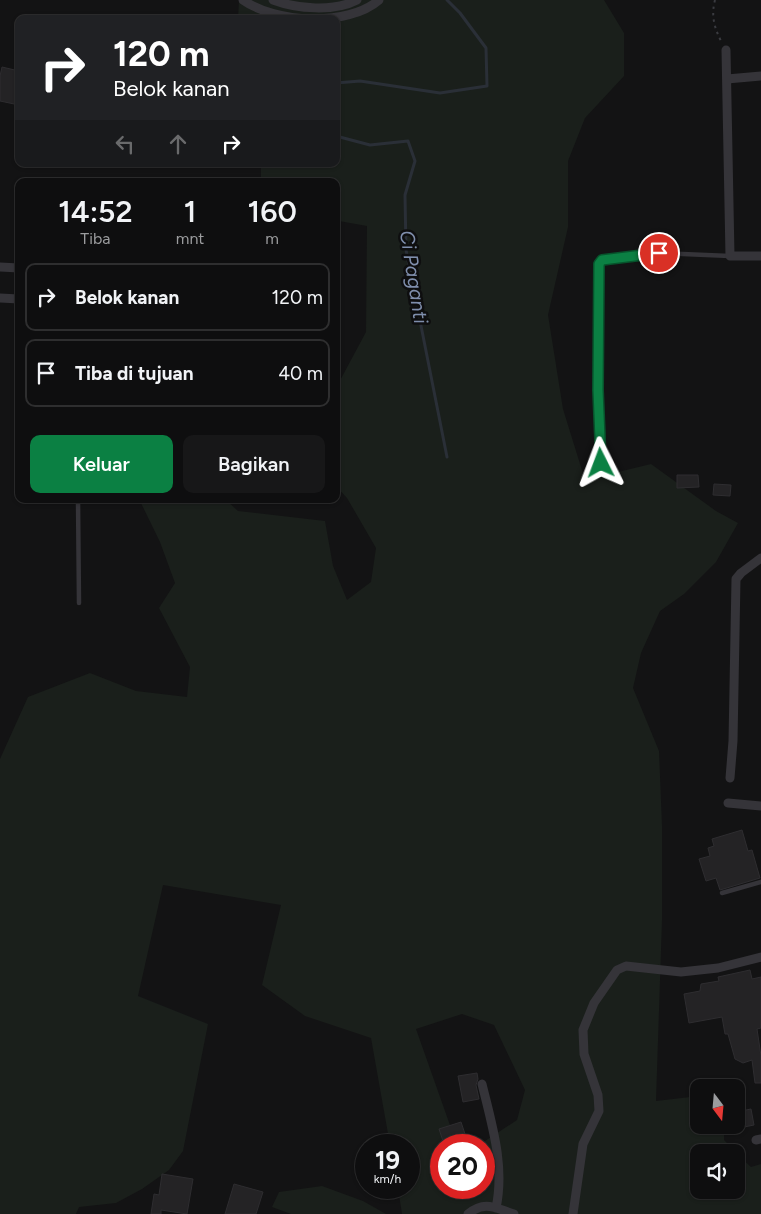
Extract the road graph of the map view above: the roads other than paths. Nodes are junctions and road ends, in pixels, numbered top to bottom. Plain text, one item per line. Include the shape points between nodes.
1 (243, 0) edge
2 (273, 0) edge
3 (357, 0) edge
4 (379, 0) edge
5 (279, 15) edge
6 (340, 16) edge
7 (726, 50) road end
8 (761, 76) edge
9 (727, 79) junction
10 (730, 256) junction
11 (761, 256) edge
12 (0, 267) edge
13 (15, 268) edge
14 (0, 298) edge
15 (15, 299) edge
16 (601, 463) dead end
17 (78, 503) edge
18 (761, 558) edge
19 (79, 603) dead end
20 (730, 778) dead end
21 (728, 803) dead end
22 (761, 806) edge
23 (761, 882) edge
24 (722, 893) dead end
25 (761, 957) edge
26 (482, 1084) dead end
27 (496, 1208) junction
28 (468, 1214) edge
29 (514, 1214) edge
30 (573, 1214) edge

1 - 5 street
2 - 3 street via 306,8
4 - 6 street via 356,13
7 - 9 street
8 - 9 street
9 - 10 street
10 - 11 street
10 - 16 lane via 659,253 600,262 597,295
12 - 13 street
14 - 15 street
17 - 19 lane
18 - 20 street via 740,572 736,579
21 - 22 street
23 - 24 lane
25 - 30 street via 718,968 681,972 626,966 617,970 594,1002 583,1030 584,1054 598,1095 599,1111 583,1144
26 - 27 street via 500,1168
27 - 28 street via 476,1207
27 - 29 street

